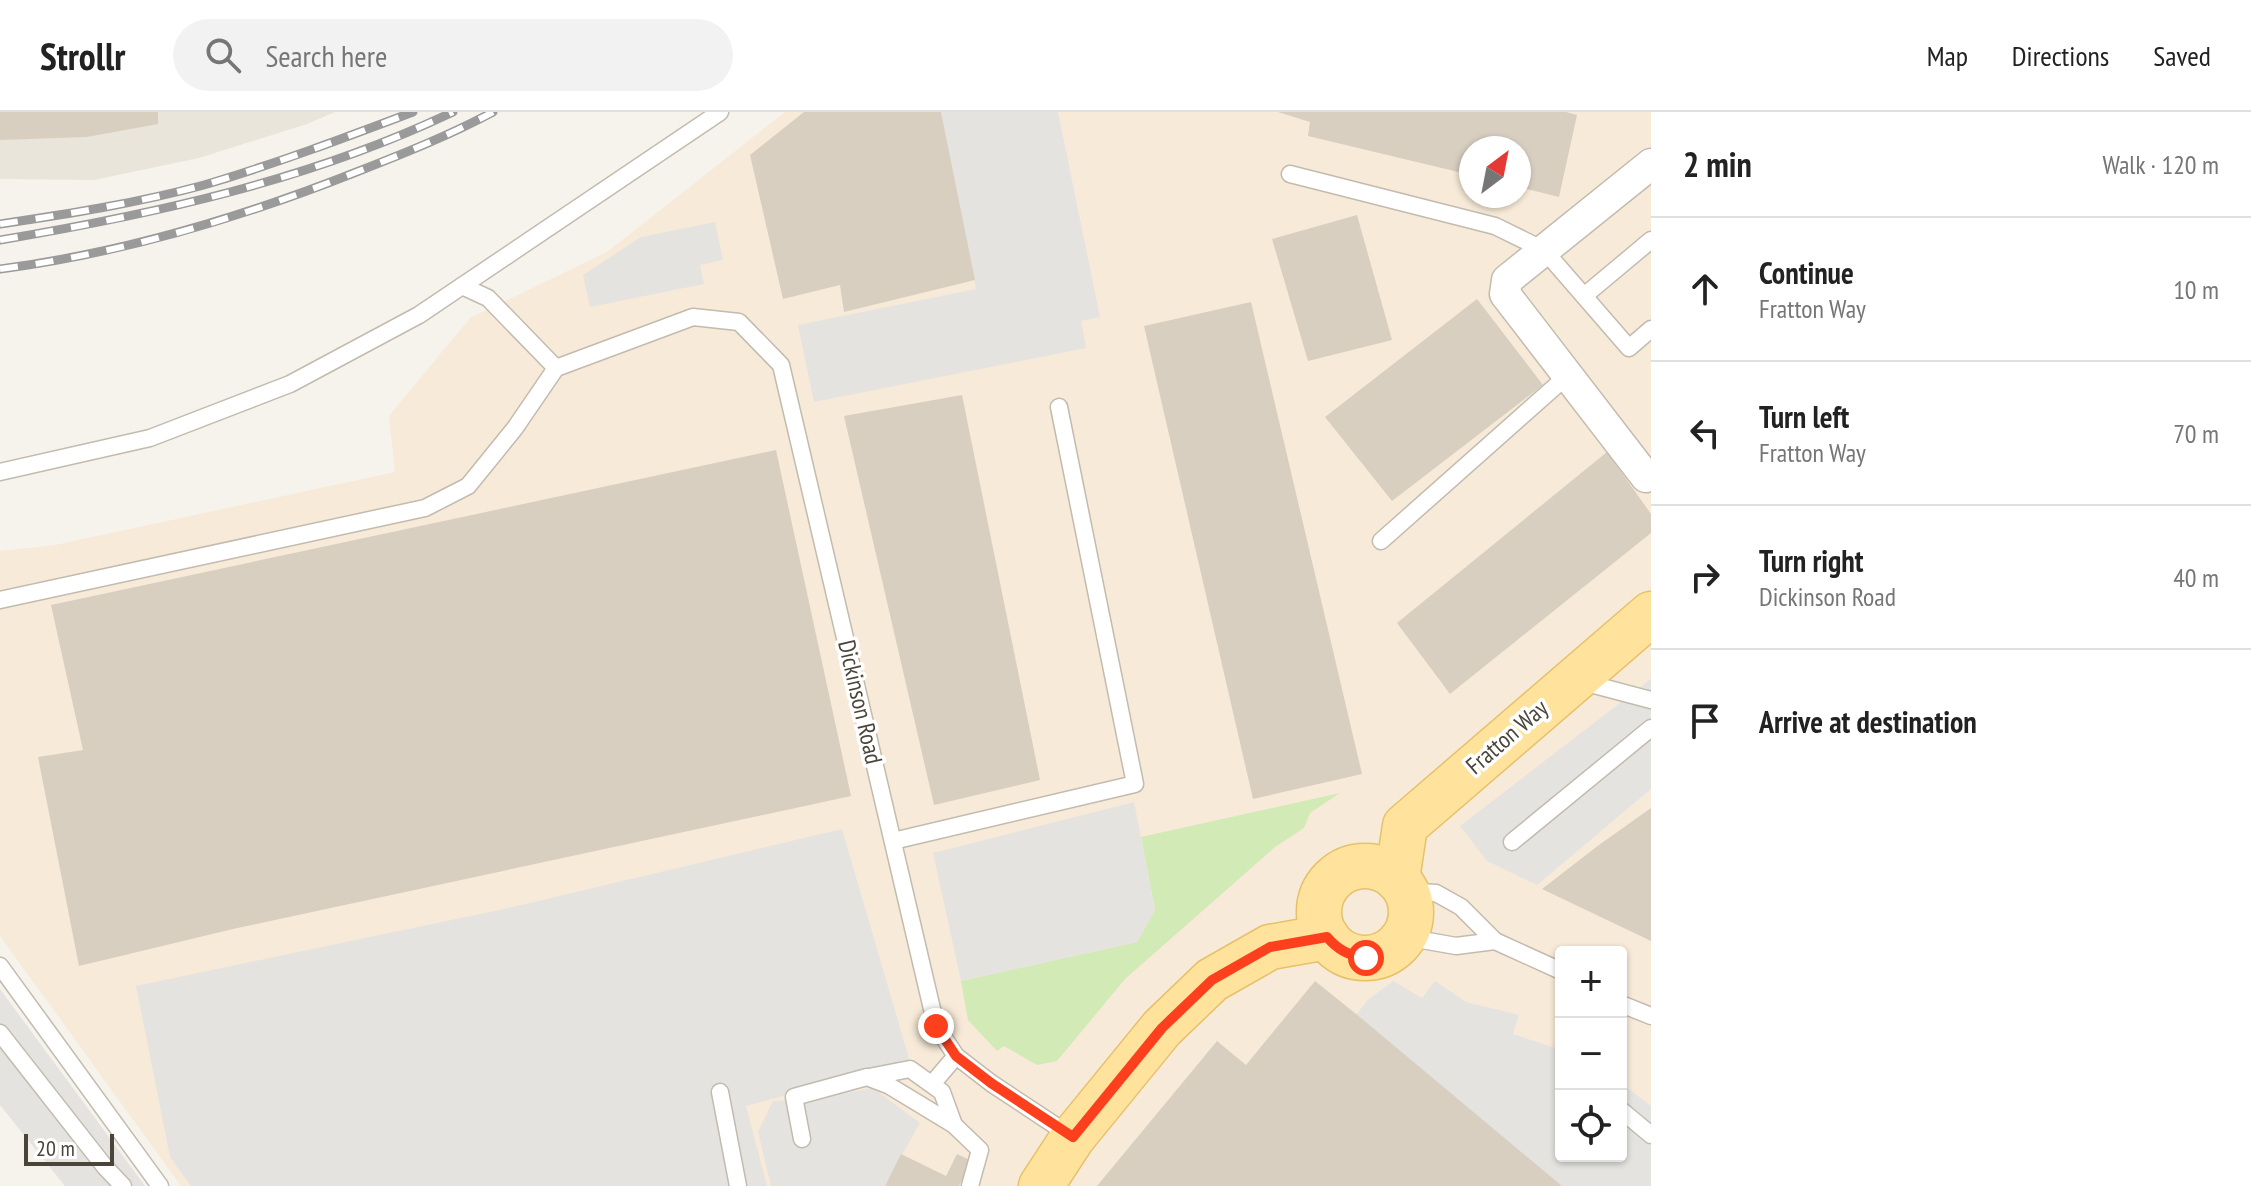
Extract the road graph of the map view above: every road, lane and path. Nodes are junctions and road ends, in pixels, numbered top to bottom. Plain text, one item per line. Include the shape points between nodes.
1 (720, 112) edge
2 (1651, 164) edge
3 (1290, 174) dead end
4 (1651, 240) edge
5 (1544, 250) junction
6 (462, 286) junction
7 (1584, 296) junction
8 (1651, 329) edge
9 (556, 368) junction
10 (1567, 376) junction
11 (1059, 407) dead end
12 (0, 472) edge
13 (1646, 477) dead end
14 (1381, 541) dead end
15 (0, 600) edge
16 (1651, 614) edge
17 (1574, 679) junction
18 (1651, 700) edge
19 (1651, 728) edge
20 (893, 841) junction
21 (1512, 842) dead end
22 (1402, 885) junction
23 (1327, 937) junction
24 (1405, 937) junction
25 (1495, 941) junction
26 (0, 966) edge
27 (1555, 968) edge
28 (1651, 1006) edge
29 (1627, 1007) edge
30 (1627, 1007) edge
31 (1651, 1016) edge
32 (0, 1033) edge
33 (956, 1056) junction
34 (867, 1077) junction
35 (932, 1084) junction
36 (720, 1092) dead end
37 (1627, 1115) edge
38 (954, 1125) junction
39 (1651, 1135) edge
40 (1073, 1137) junction
41 (802, 1139) dead end
42 (123, 1186) edge
43 (160, 1186) edge
44 (738, 1186) edge
45 (970, 1186) edge
46 (1041, 1186) edge

1 - 6 lane
2 - 5 street
3 - 5 lane via 1495,226
4 - 7 lane
5 - 7 lane
5 - 10 street via 1507,280 1505,294
6 - 9 lane via 488,298
6 - 12 lane via 290,384 150,438
7 - 8 lane via 1629,348
9 - 15 lane via 468,486 425,508
9 - 20 lane, Dickinson Road via 693,317 739,322 781,365
10 - 13 street
10 - 14 lane
11 - 20 lane via 1135,784
16 - 17 main road, Fratton Way
17 - 18 lane
17 - 22 main road, Fratton Way via 1405,826
19 - 21 lane
20 - 33 lane, Dickinson Road via 936,1026
22 - 23 main road via 1371,867 1342,873 1323,895 1321,923
22 - 24 main road, Fratton Way via 1411,919
22 - 25 lane via 1436,893 1461,907
23 - 24 main road via 1350,956 1366,958 1394,948
23 - 40 main road via 1270,947 1212,980 1162,1028
24 - 25 lane via 1456,946
25 - 27 lane
26 - 43 lane
28 - 29 lane
30 - 31 lane
32 - 42 lane
33 - 35 lane
33 - 40 lane, Dickinson Road
34 - 35 lane via 910,1069
34 - 38 lane
34 - 41 lane via 794,1097
35 - 38 lane via 942,1092
36 - 44 lane
37 - 39 lane
38 - 45 lane via 980,1150
40 - 46 main road

